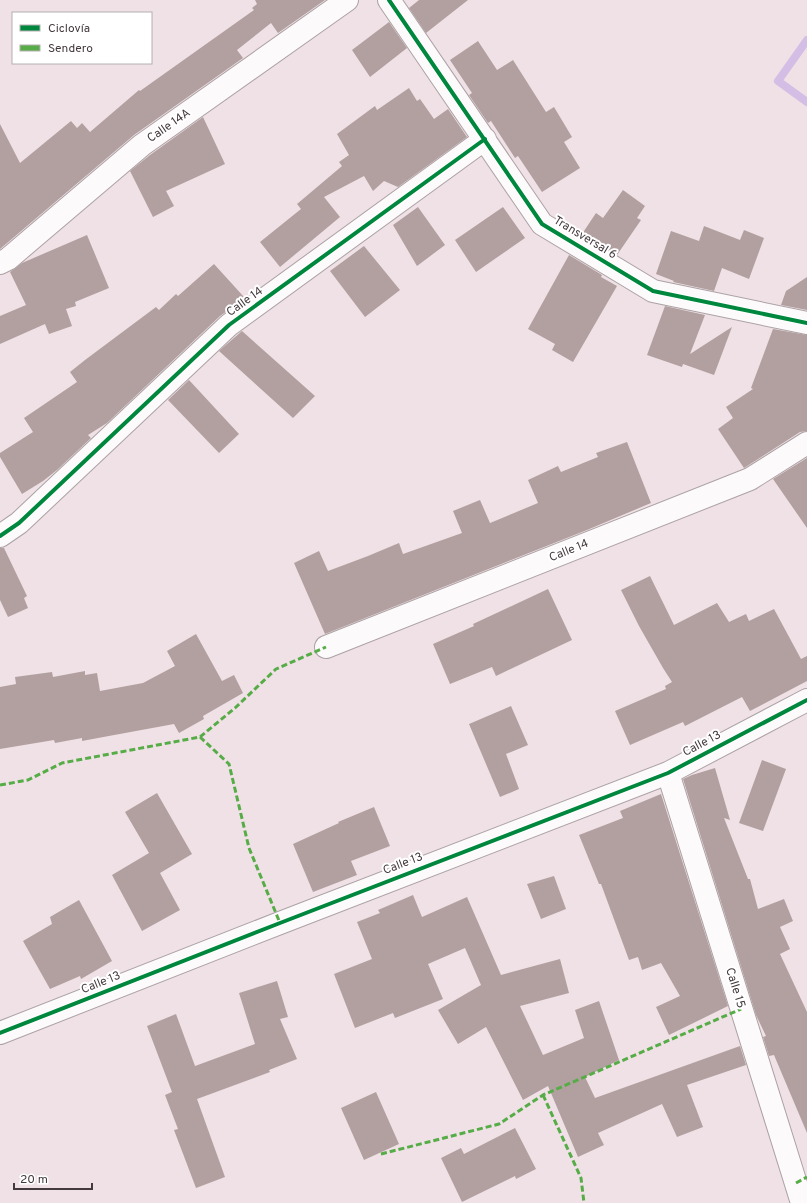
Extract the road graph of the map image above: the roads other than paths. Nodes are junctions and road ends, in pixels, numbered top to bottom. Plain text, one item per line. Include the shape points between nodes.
1 (347, 0) edge
2 (389, 0) edge
3 (485, 139) junction
4 (0, 263) edge
5 (807, 323) edge
6 (807, 443) edge
7 (0, 536) edge
8 (326, 647) dead end
9 (807, 700) edge
10 (668, 773) junction
11 (0, 1034) edge
12 (802, 1203) edge

1 - 4 street, Calle 14A via 142,145 8,259
2 - 3 street, Transversal 6
3 - 5 street, Transversal 6 via 542,224 653,291
3 - 7 street, Calle 14 via 229,325 19,523
6 - 8 street, Calle 14 via 750,479
9 - 10 street, Calle 13
10 - 11 street, Calle 13 via 280,922
10 - 12 street, Calle 15

